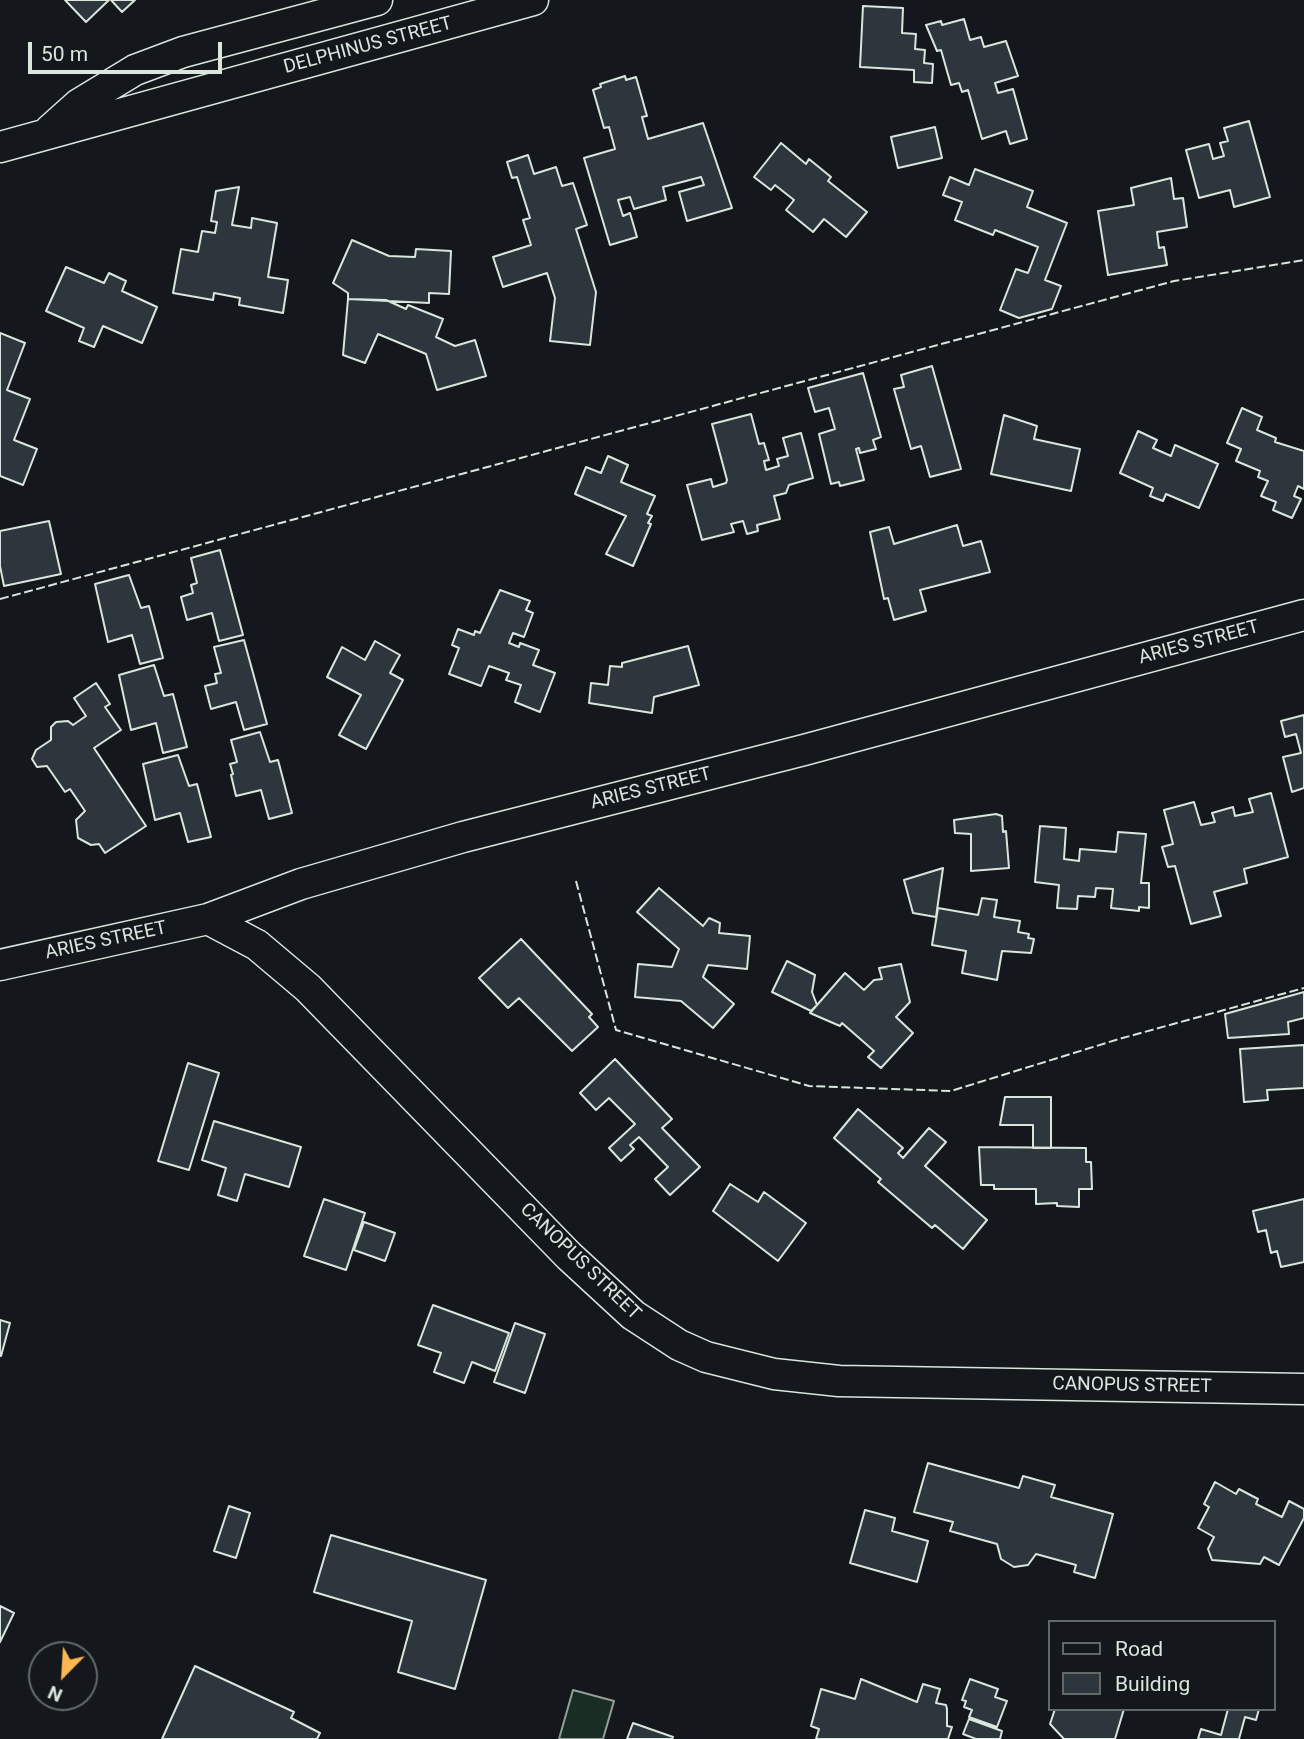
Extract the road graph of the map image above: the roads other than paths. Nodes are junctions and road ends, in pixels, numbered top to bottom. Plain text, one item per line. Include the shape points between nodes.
1 (377, 0) edge
2 (533, 0) edge
3 (45, 135) junction
4 (0, 147) edge
5 (1304, 615) edge
6 (208, 919) junction
7 (0, 965) edge
8 (1304, 1389) edge

1 - 3 street via 183,52 135,70 79,104
2 - 3 street, DELPHINUS STREET
3 - 4 street, DELPHINUS STREET
5 - 6 street, ARIES STREET via 463,837 301,884
6 - 7 street, ARIES STREET
6 - 8 street, CANOPUS STREET via 238,932 287,968 569,1256 633,1315 706,1357 774,1374 839,1381

